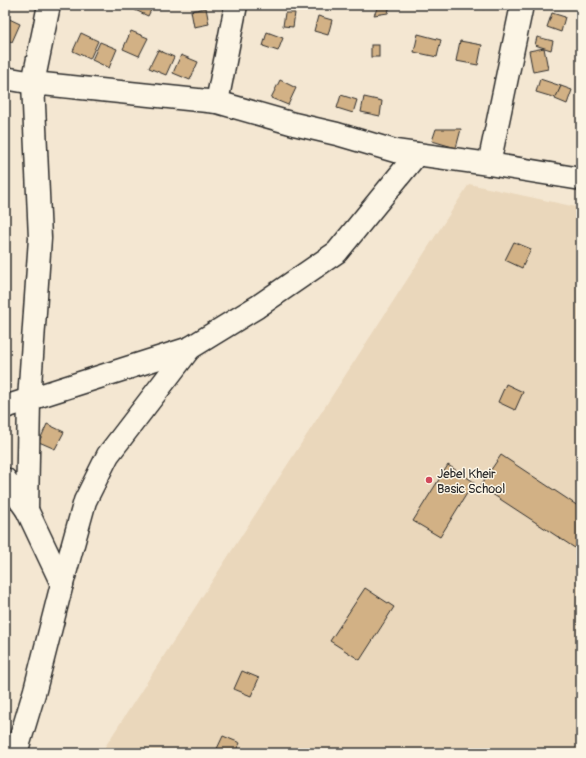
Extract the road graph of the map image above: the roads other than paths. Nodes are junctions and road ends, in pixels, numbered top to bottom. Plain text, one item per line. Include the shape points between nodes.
1 (48, 5) edge
2 (236, 5) edge
3 (522, 5) edge
4 (5, 78) edge
5 (33, 83) junction
6 (217, 102) junction
7 (417, 154) junction
8 (488, 164) junction
9 (581, 179) edge
10 (190, 348) junction
11 (29, 400) junction
12 (5, 407) edge
13 (5, 479) edge
14 (27, 510) junction
15 (62, 584) junction
16 (16, 753) edge

1 - 5 street
2 - 6 street
3 - 8 street
4 - 5 street
5 - 6 street
5 - 11 street via 40,238
6 - 7 street via 395,151
7 - 8 street
7 - 10 street via 337,252
8 - 9 street
10 - 11 street
10 - 15 street via 108,455 85,501
11 - 12 street
11 - 14 street
13 - 14 street
14 - 15 street
15 - 16 street

